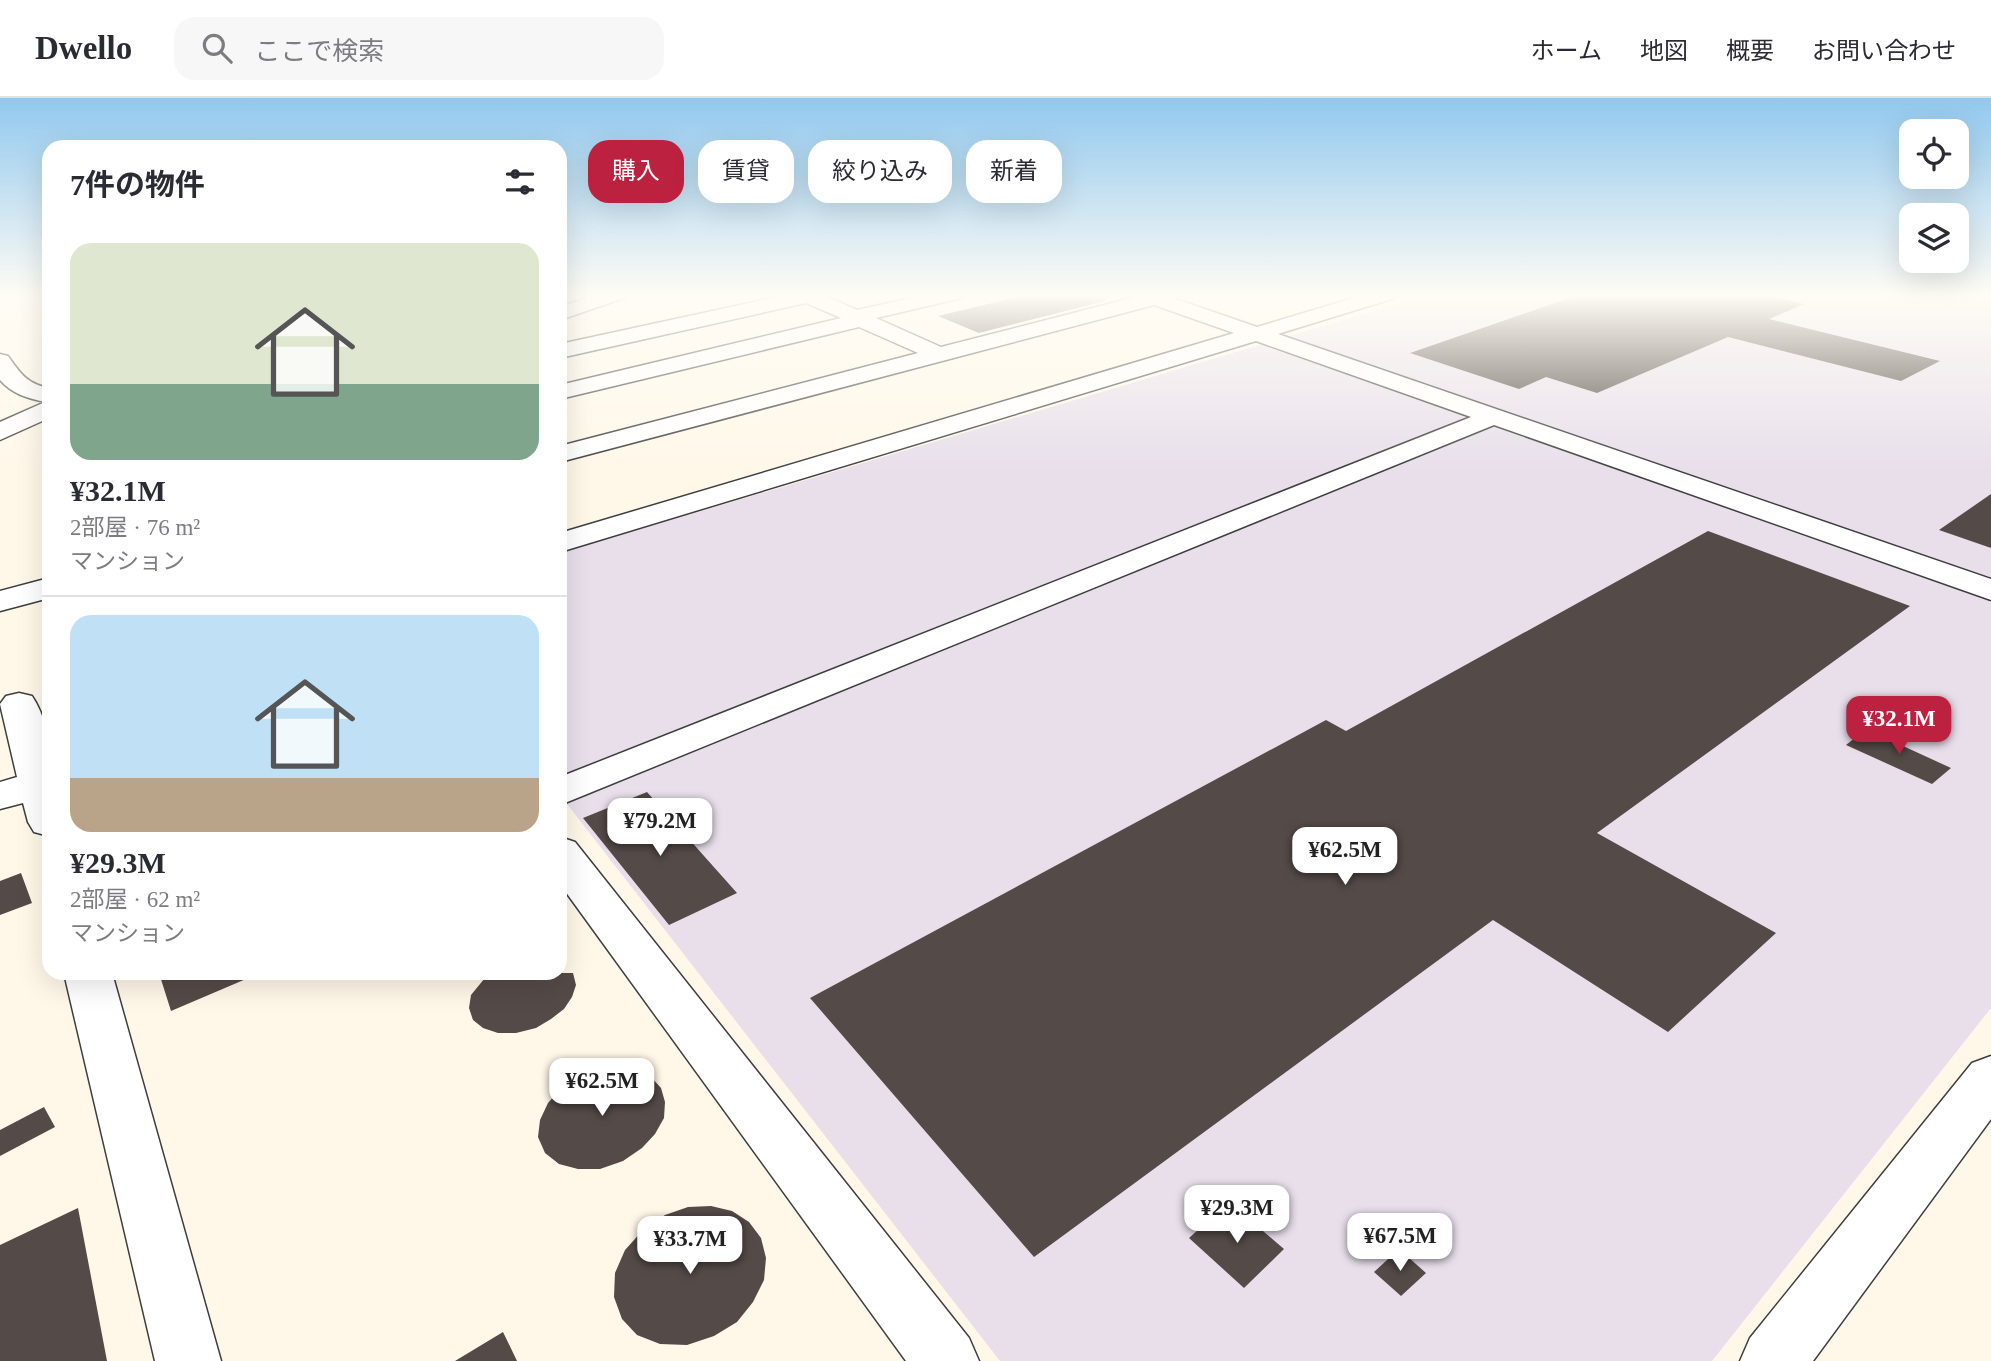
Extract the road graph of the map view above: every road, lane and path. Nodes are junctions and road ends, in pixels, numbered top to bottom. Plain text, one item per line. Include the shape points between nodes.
1 (575, 353) edge
2 (717, 353) edge
3 (935, 353) edge
4 (948, 353) edge
5 (1192, 353) edge
6 (1306, 353) edge
7 (940, 355) junction
8 (0, 361) edge
9 (617, 377) junction
10 (567, 390) edge
11 (42, 393) edge
12 (42, 411) edge
13 (1494, 416) junction
14 (0, 432) edge
15 (567, 452) edge
16 (567, 541) edge
17 (42, 590) edge
18 (1991, 590) edge
19 (0, 601) edge
20 (23, 703) edge
21 (39, 784) junction
22 (567, 789) edge
23 (42, 795) edge
24 (0, 796) edge
25 (567, 861) edge
26 (90, 980) edge
27 (1991, 1078) edge
28 (188, 1361) edge
29 (946, 1361) edge
30 (1773, 1361) edge

1 - 9 lane
2 - 9 lane
3 - 7 lane
4 - 7 lane
5 - 16 lane
6 - 13 lane
7 - 15 lane
8 - 11 lane via 8,378 19,387
9 - 10 lane
12 - 14 lane
13 - 18 lane
13 - 22 lane
17 - 19 lane
20 - 21 lane
21 - 23 lane
21 - 24 lane
25 - 29 lane
26 - 28 lane
27 - 30 lane

